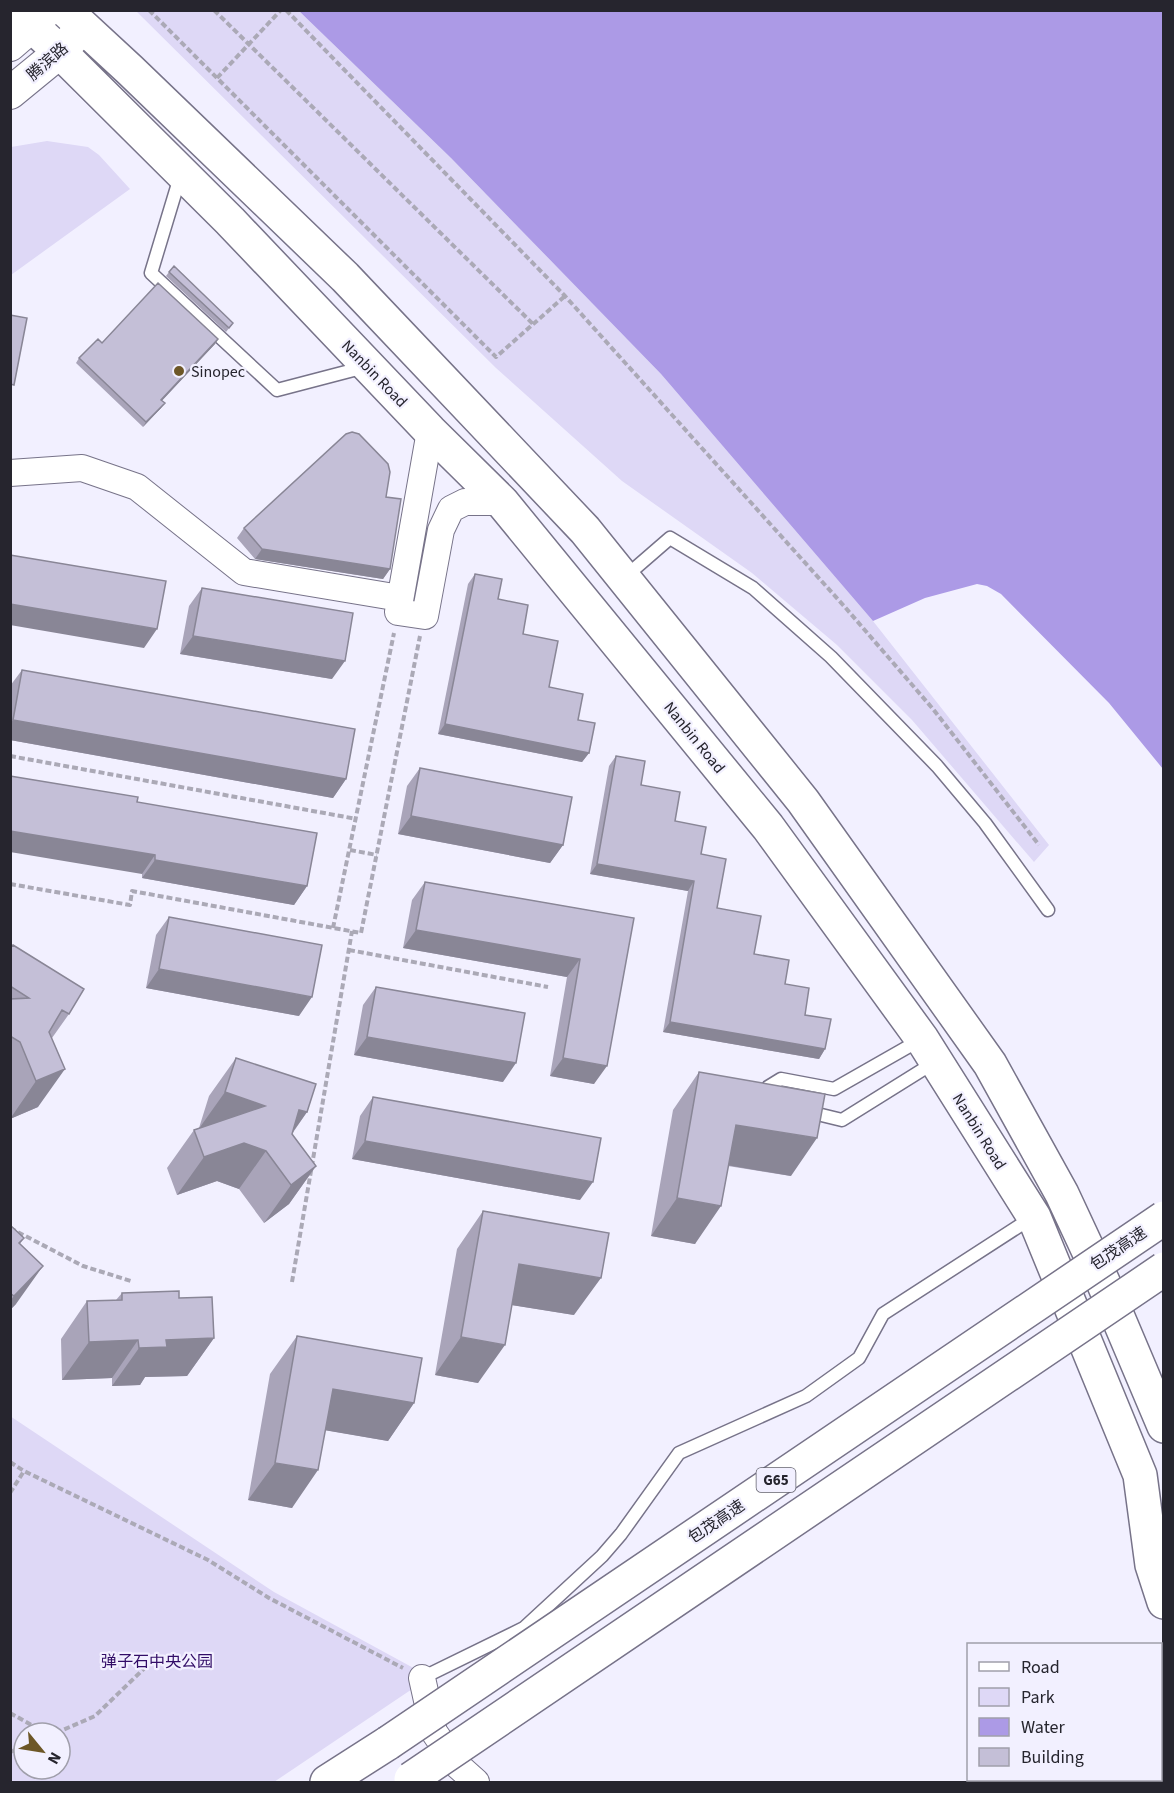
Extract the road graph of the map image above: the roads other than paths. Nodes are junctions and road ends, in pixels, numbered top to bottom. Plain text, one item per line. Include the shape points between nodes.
1 (74, 19) edge
2 (26, 23) edge
3 (60, 52) junction
4 (10, 93) edge
5 (182, 173) junction
6 (368, 366) junction
7 (430, 431) junction
8 (10, 473) edge
9 (501, 502) junction
10 (624, 578) junction
11 (399, 605) junction
12 (1048, 910) dead end
13 (929, 1050) junction
14 (1034, 1217) junction
15 (1164, 1218) edge
16 (1164, 1269) edge
17 (1164, 1426) edge
18 (1164, 1602) edge
19 (422, 1678) joint
20 (409, 1781) edge
21 (327, 1782) edge
22 (476, 1782) edge

1 - 3 street, 腾滨路
1 - 10 main road via 345,277 585,530
2 - 3 main road, Nanbin Road
3 - 4 street, 腾滨路
3 - 5 main road, Nanbin Road
5 - 6 main road, Nanbin Road
5 - 6 lane via 151,273 276,390
6 - 7 main road, Nanbin Road
7 - 9 main road, Nanbin Road
7 - 11 street
8 - 11 street via 82,468 137,487 244,572
9 - 11 street via 465,502 452,509 441,530 424,616
9 - 13 main road, Nanbin Road via 768,827
10 - 12 lane via 670,538 753,588 831,657 937,766 985,823
10 - 17 main road via 803,801 990,1064 1062,1194
13 - 13 lane via 842,1120 786,1107 768,1087 781,1079 834,1089
13 - 14 main road, Nanbin Road
14 - 18 main road, Nanbin Road via 1140,1475 1152,1565
14 - 19 lane via 883,1314 859,1358 806,1396 679,1453 602,1557 524,1628
15 - 21 main road, 包茂高速 / G65, bridge
16 - 20 main road, G65, bridge
19 - 22 street via 434,1732

